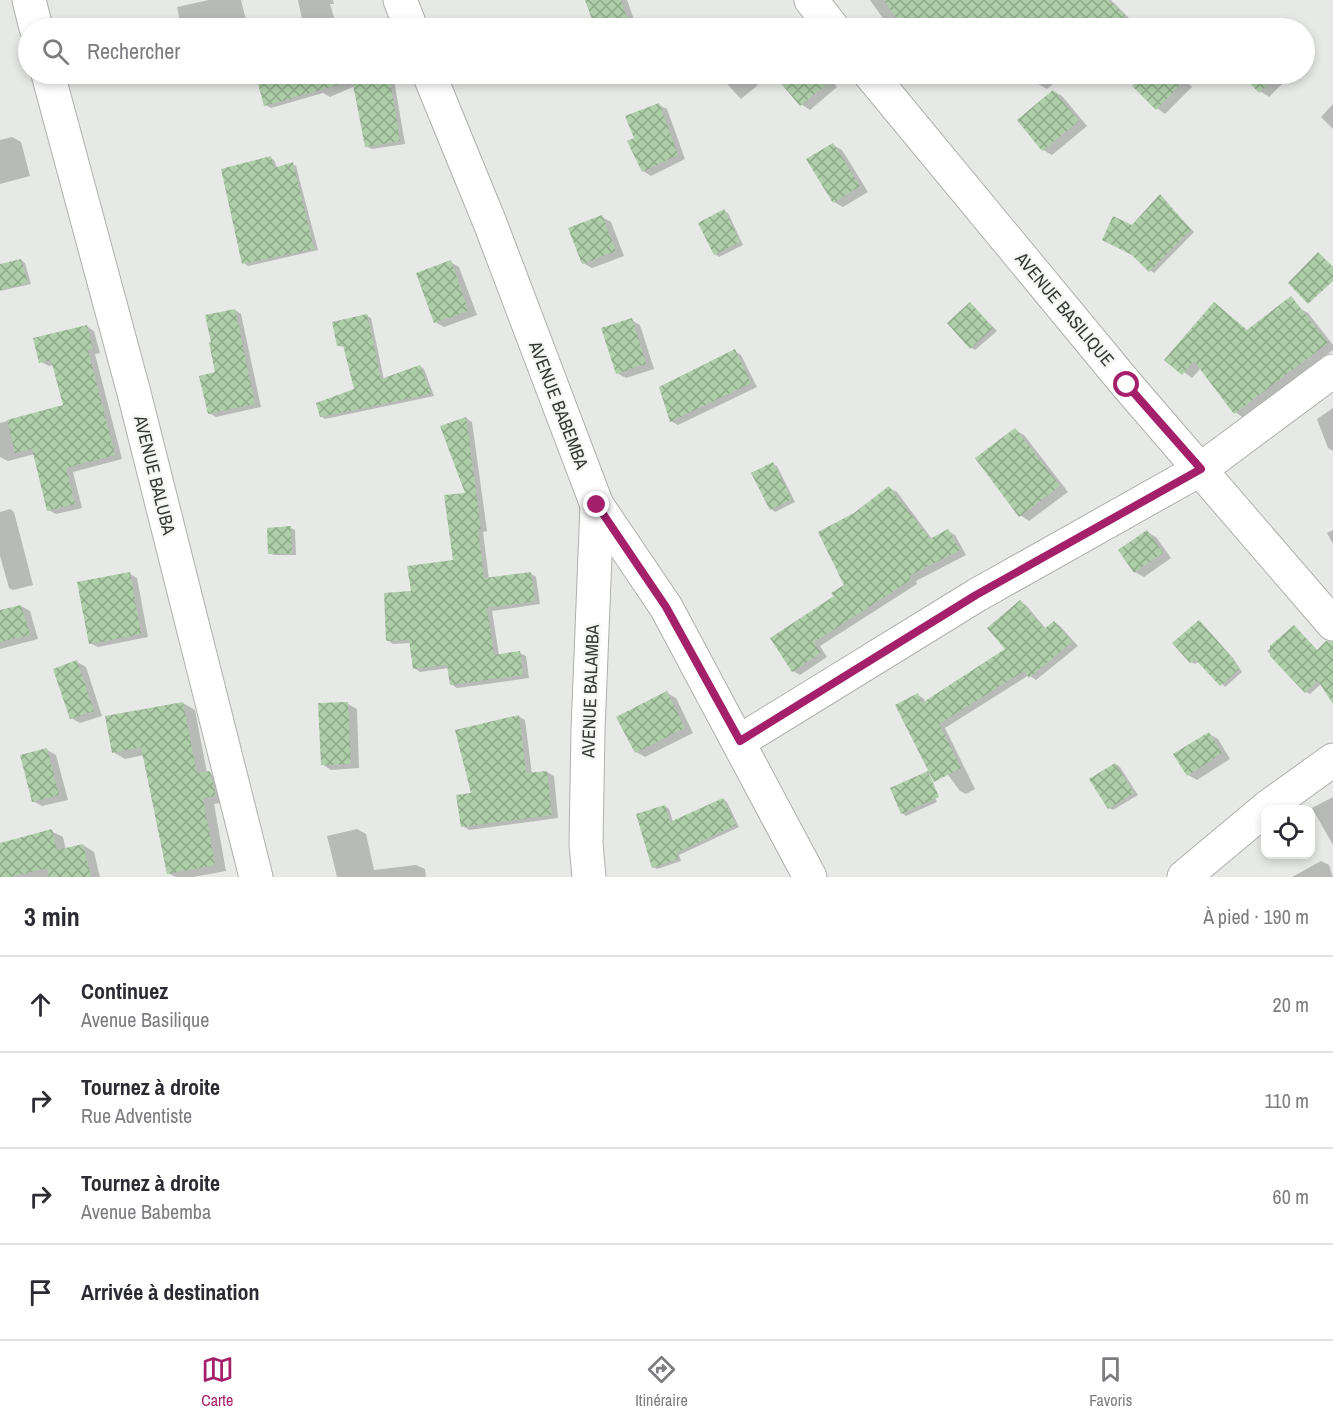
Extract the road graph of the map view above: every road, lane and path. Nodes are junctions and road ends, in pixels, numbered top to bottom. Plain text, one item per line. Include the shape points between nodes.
1 (29, 0) edge
2 (400, 0) edge
3 (811, 0) edge
4 (34, 18) edge
5 (407, 18) edge
6 (825, 18) edge
7 (51, 84) edge
8 (433, 84) edge
9 (878, 84) edge
10 (1333, 371) edge
11 (1201, 469) junction
12 (597, 505) junction
13 (1333, 624) edge
14 (740, 741) junction
15 (1333, 760) edge
16 (256, 877) edge
17 (589, 877) edge
18 (810, 877) edge
19 (1184, 877) edge

1 - 4 street
2 - 5 street
3 - 6 street
7 - 16 street, AVENUE BALUBA via 134,393
8 - 12 street, AVENUE BABEMBA
9 - 11 street, AVENUE BASILIQUE
10 - 11 street
11 - 13 street, AVENUE BASILIQUE
11 - 14 street via 976,595
12 - 14 street, AVENUE BABEMBA via 666,607
12 - 17 street, AVENUE BALAMBA via 588,730
14 - 18 street, AVENUE BABEMBA
15 - 19 street via 1269,806

